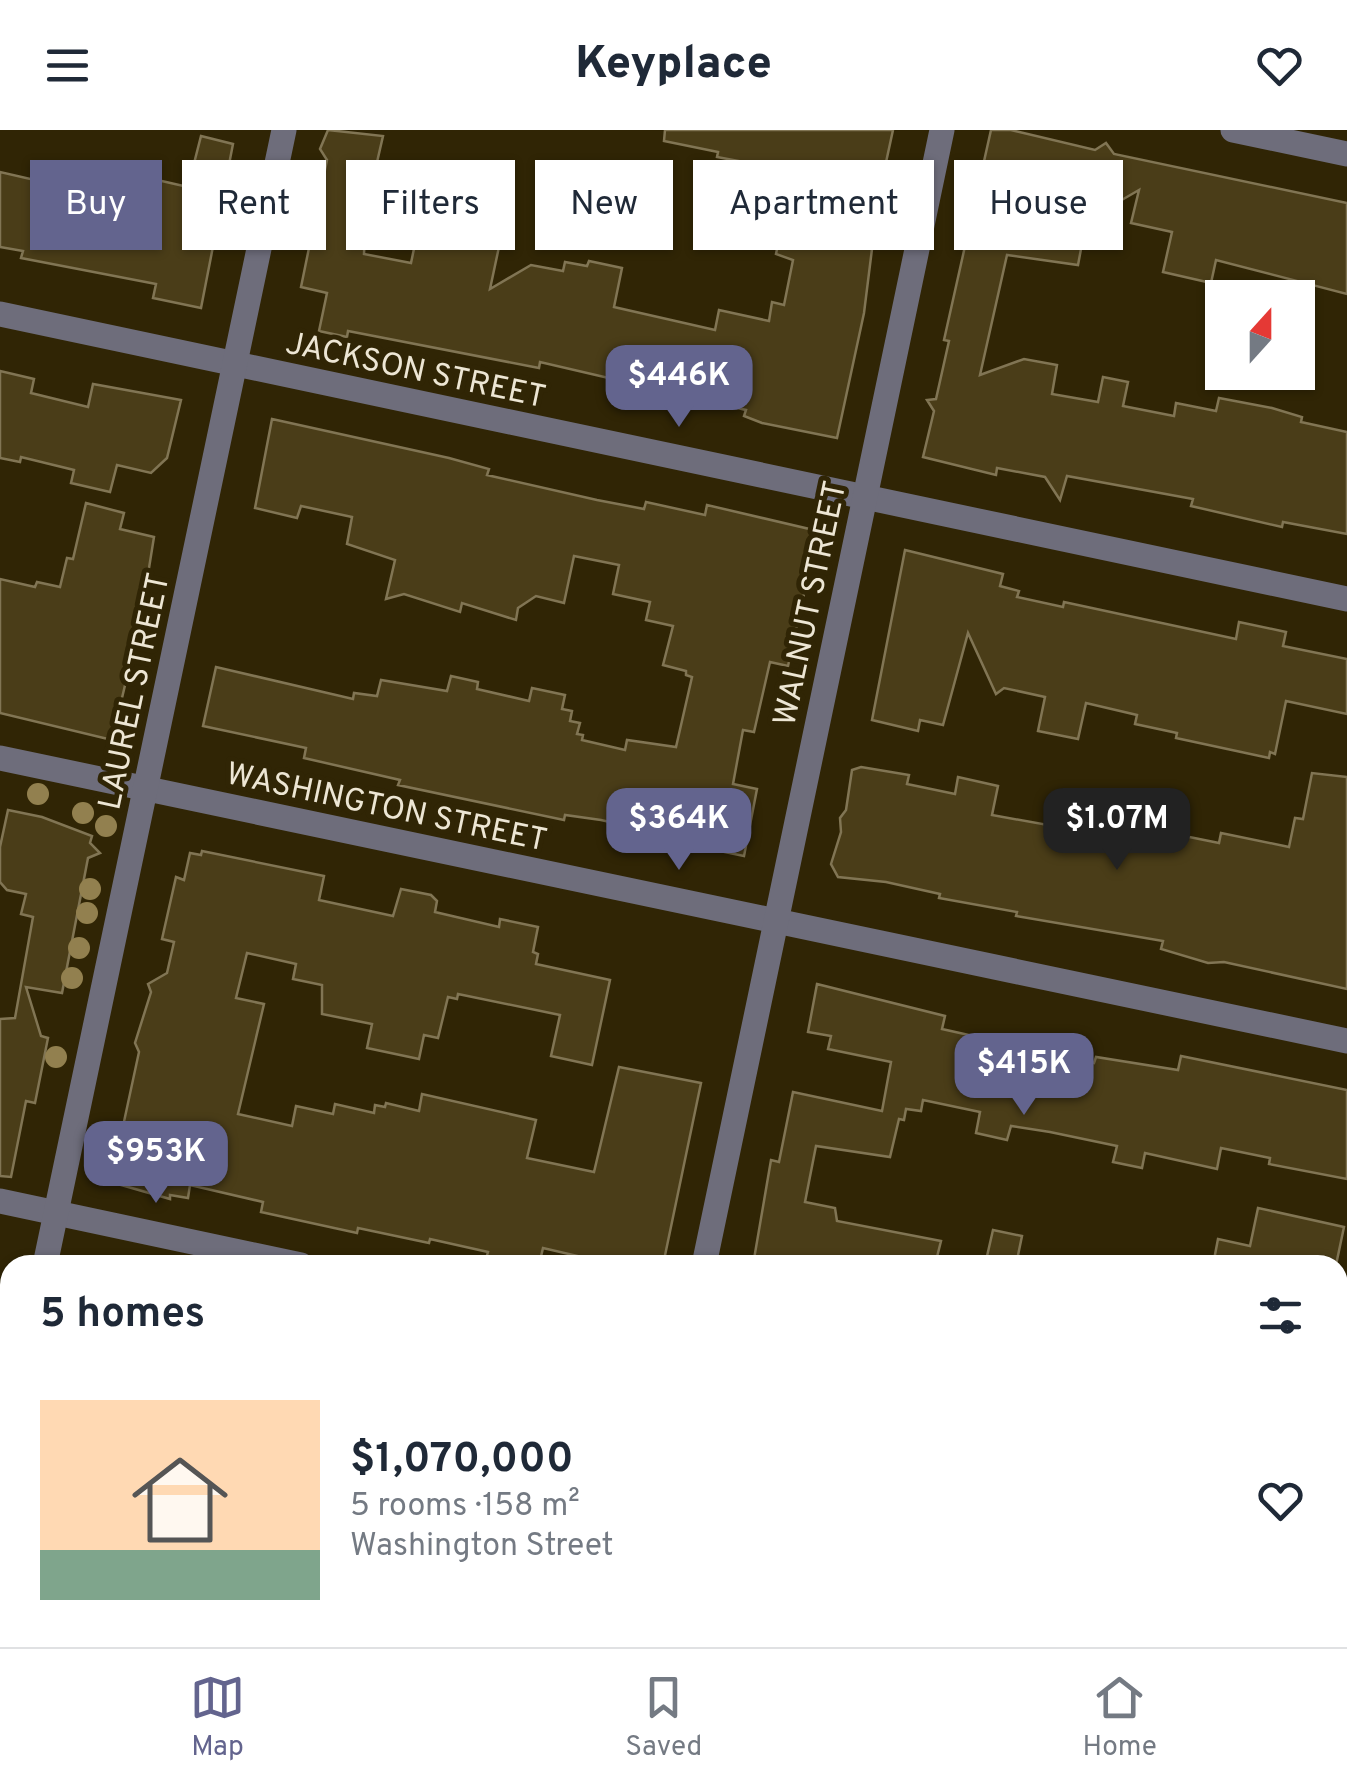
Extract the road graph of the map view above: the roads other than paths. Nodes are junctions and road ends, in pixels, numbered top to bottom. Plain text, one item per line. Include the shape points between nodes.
1 (284, 130) edge
2 (942, 130) edge
3 (1233, 130) edge
4 (1347, 154) edge
5 (0, 314) edge
6 (235, 364) junction
7 (865, 497) junction
8 (1347, 599) edge
9 (0, 758) edge
10 (145, 788) junction
11 (776, 921) junction
12 (1347, 1042) edge
13 (0, 1201) edge
14 (56, 1214) junction
15 (47, 1255) edge
16 (252, 1255) edge
17 (706, 1255) edge

1 - 6 street, LAUREL STREET
2 - 7 street, WALNUT STREET
3 - 4 street
5 - 6 street, JACKSON STREET
6 - 7 street, JACKSON STREET
6 - 10 street, LAUREL STREET
7 - 8 street, JACKSON STREET
7 - 11 street, WALNUT STREET
9 - 10 street, WASHINGTON STREET
10 - 11 street, WASHINGTON STREET
10 - 14 street, LAUREL STREET
11 - 12 street, WASHINGTON STREET
11 - 17 street, WALNUT STREET
13 - 14 street
14 - 15 street, LAUREL STREET
14 - 16 street

